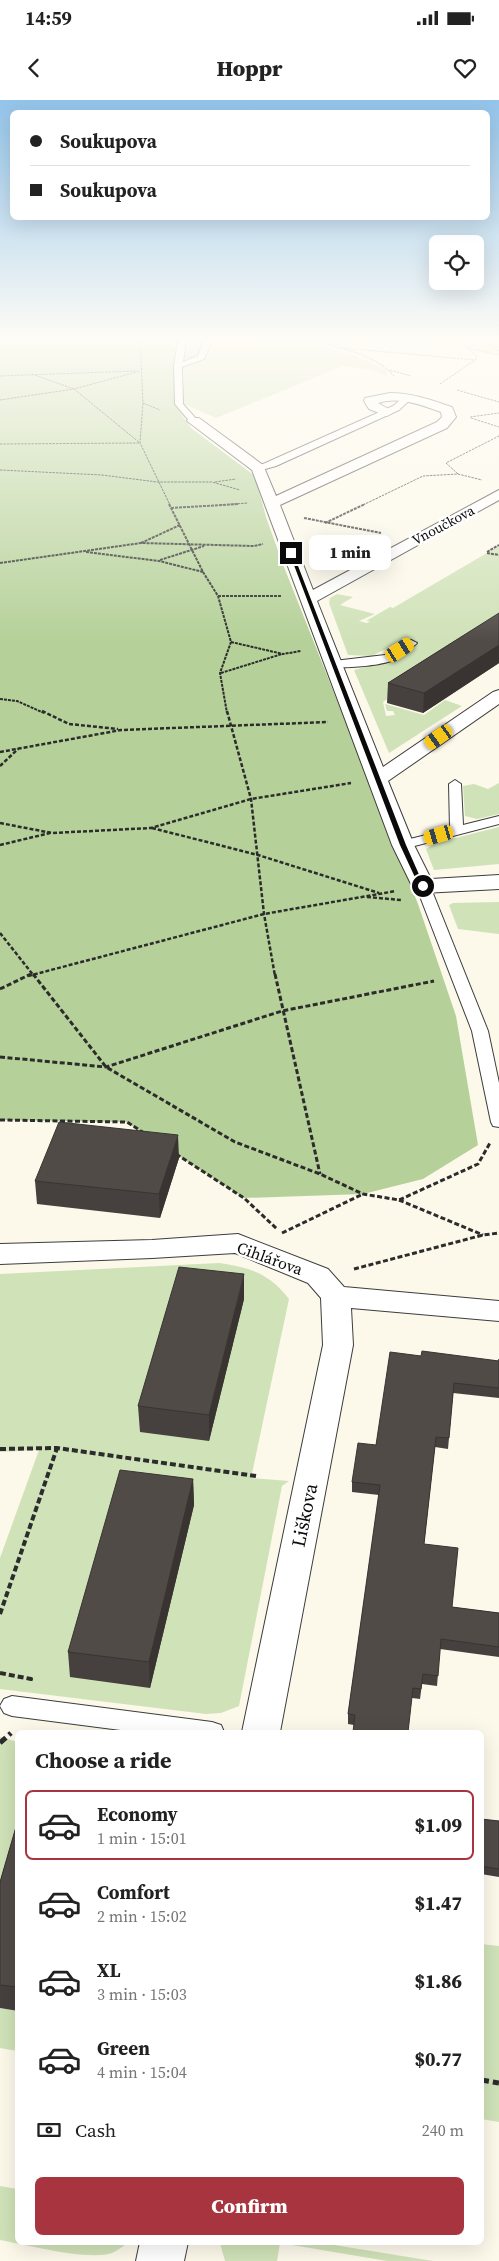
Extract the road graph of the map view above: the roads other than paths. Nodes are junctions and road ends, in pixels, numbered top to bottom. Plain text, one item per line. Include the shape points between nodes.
1 (228, 441) edge
2 (324, 441) edge
3 (410, 441) edge
4 (258, 468) junction
5 (499, 494) edge
6 (271, 505) junction
7 (308, 597) junction
8 (411, 643) dead end
9 (330, 655) junction
10 (499, 696) edge
11 (379, 778) junction
12 (455, 784) dead end
13 (499, 820) edge
14 (457, 830) junction
15 (403, 845) junction
16 (499, 882) edge
17 (426, 894) junction
18 (499, 1122) edge
19 (0, 1254) edge
20 (327, 1286) junction
21 (499, 1311) edge
22 (12, 1706) dead end
23 (197, 1730) edge
24 (261, 1730) edge
25 (163, 2245) edge
26 (160, 2261) edge

1 - 4 street
2 - 4 lane
3 - 6 street
4 - 6 street
5 - 7 street, Vnoučkova
6 - 7 street
7 - 9 street
8 - 9 lane via 388,658 366,662
9 - 11 street
10 - 11 street
11 - 15 street
12 - 14 lane
13 - 14 lane
14 - 15 lane
15 - 17 street
16 - 17 street
17 - 18 lane via 480,1031
19 - 20 street, Cihlářova via 238,1243
20 - 21 street, Cihlářova
20 - 24 street, Liškova via 338,1345
22 - 23 lane
25 - 26 street

